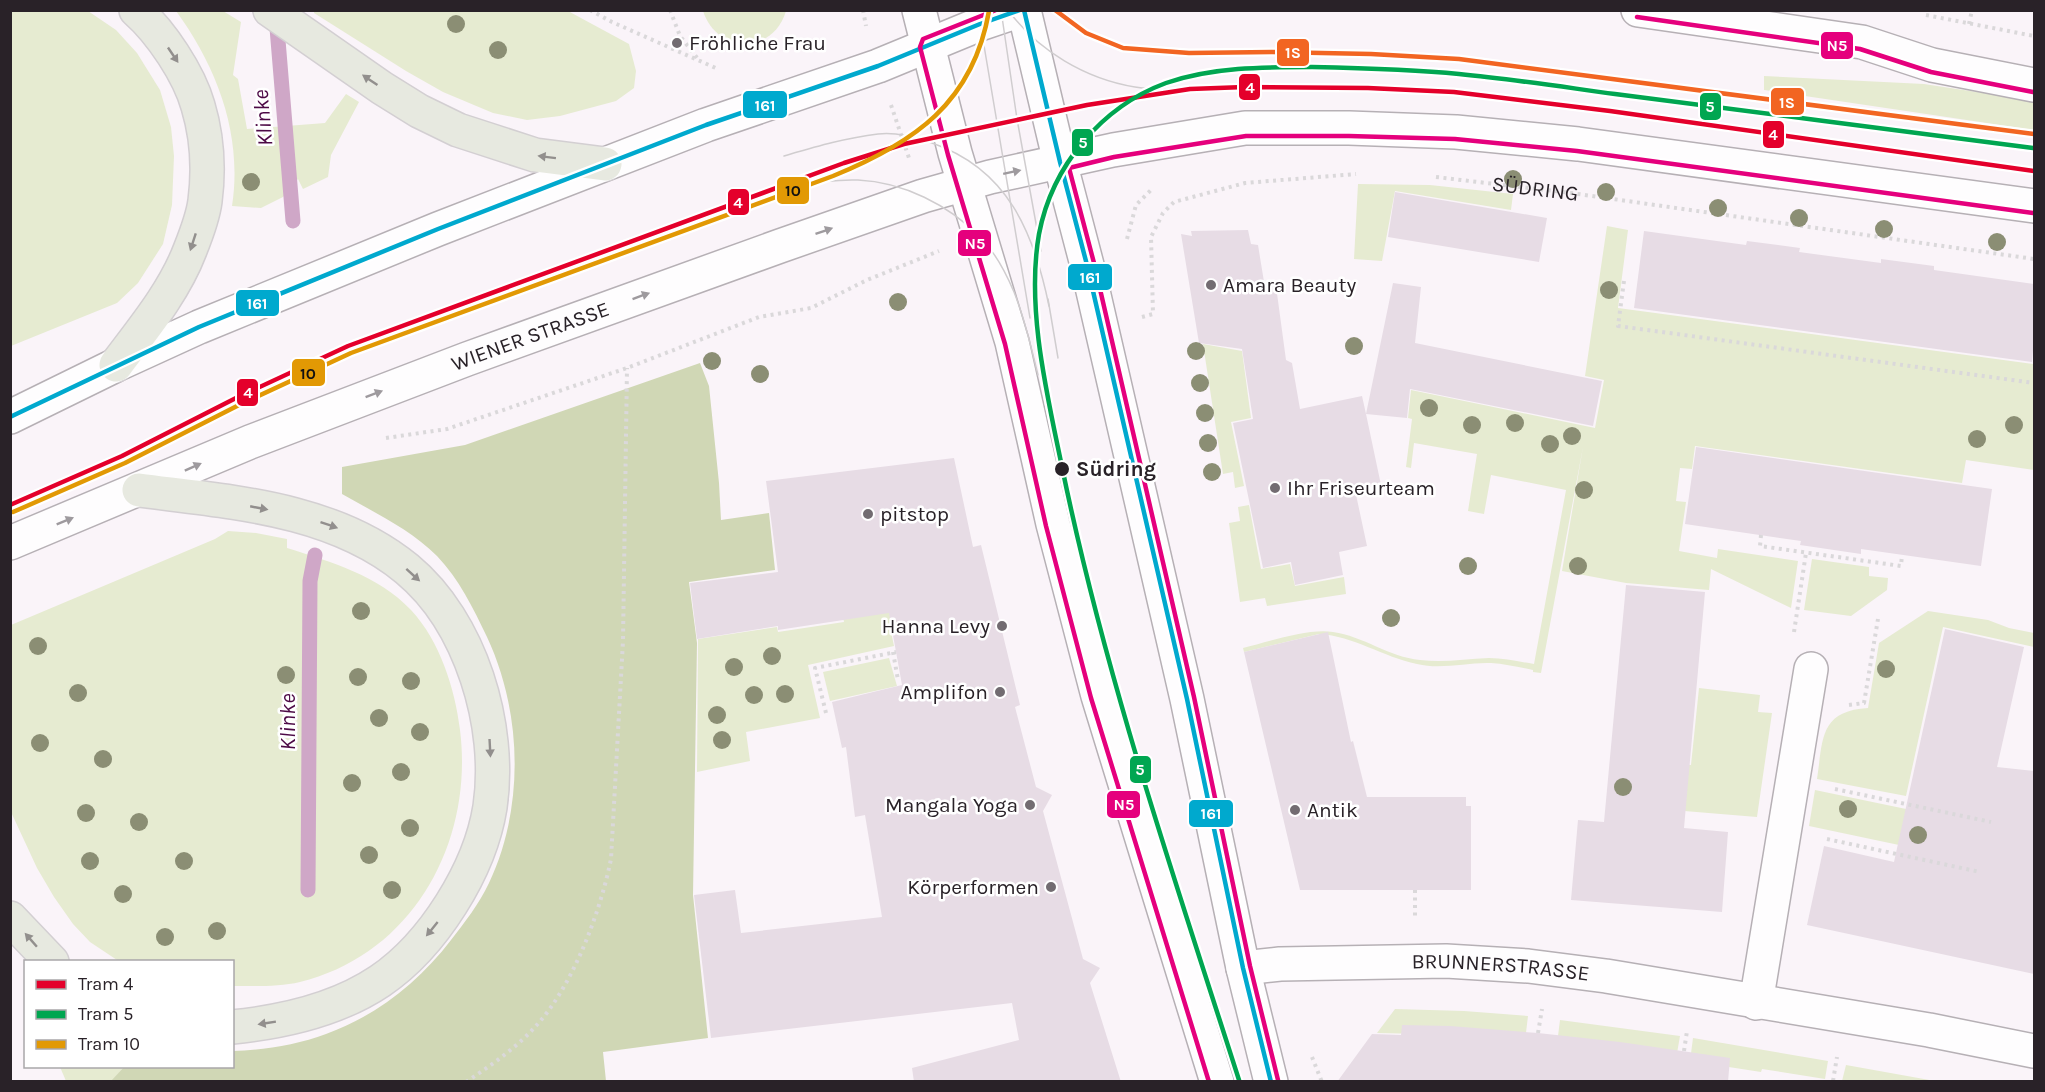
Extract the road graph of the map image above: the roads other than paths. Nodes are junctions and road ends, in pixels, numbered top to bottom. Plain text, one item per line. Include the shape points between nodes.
1 (136, 10) edge
2 (270, 10) edge
3 (919, 10) edge
4 (1023, 10) edge
5 (1638, 10) edge
6 (927, 46) junction
7 (2034, 85) edge
8 (1060, 162) junction
9 (605, 164) junction
10 (965, 184) junction
11 (2034, 206) edge
12 (116, 365) junction
13 (10, 417) edge
14 (139, 490) junction
15 (10, 543) edge
16 (1811, 669) dead end
17 (10, 918) edge
18 (50, 960) edge
19 (1243, 968) junction
20 (1756, 1003) junction
21 (234, 1028) edge
22 (2034, 1051) edge
23 (1217, 1082) edge
24 (1271, 1082) edge

1 -> 12 highway via 151,23 178,62 198,105 207,155 205,203 190,251 159,308
9 -> 2 highway via 535,155 458,130 382,88
3 - 6 main road
4 - 6 main road
4 - 8 main road
5 - 7 main road via 1862,42 1932,65
6 - 9 main road
6 - 10 main road
10 -> 8 main road, WIENER STRASSE
8 - 11 main road via 1245,128 1456,132 1578,144
8 - 19 main road via 1187,699
9 - 12 main road via 199,327
14 -> 10 main road, WIENER STRASSE via 250,442 467,359
10 - 23 main road via 1012,342 1053,524 1098,696
12 - 13 main road
15 -> 14 main road, WIENER STRASSE
14 -> 21 highway via 291,514 366,540 427,588 452,622 470,658 483,698 490,739 491,797 474,860 455,899 407,958 381,981 312,1012
16 - 20 main road
18 -> 17 highway
19 - 20 main road, BRUNNERSTRASSE via 1292,963 1478,962 1596,975
19 - 24 main road
20 - 22 main road, BRUNNERSTRASSE

